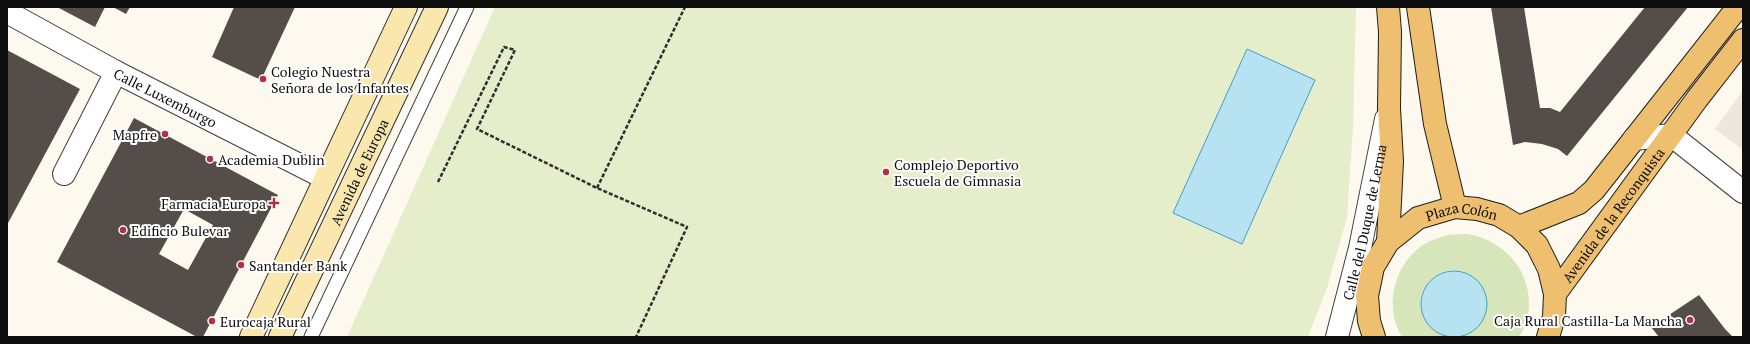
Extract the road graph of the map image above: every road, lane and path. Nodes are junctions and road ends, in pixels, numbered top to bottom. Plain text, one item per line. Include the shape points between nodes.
1 (406, 7) edge
2 (437, 7) edge
3 (467, 7) edge
4 (685, 7) edge
5 (1388, 7) edge
6 (1738, 7) edge
7 (1420, 10) edge
8 (7, 12) edge
9 (1743, 40) edge
10 (116, 72) junction
11 (1388, 108) junction
12 (1671, 136) junction
13 (1634, 139) junction
14 (64, 174) dead end
15 (325, 178) junction
16 (438, 182) dead end
17 (596, 188) junction
18 (1743, 192) edge
19 (1455, 207) junction
20 (1518, 227) junction
21 (1388, 242) junction
22 (1555, 294) junction
23 (1367, 296) junction
24 (1555, 330) edge
25 (251, 337) edge
26 (280, 337) edge
27 (311, 337) edge
28 (636, 337) edge
29 (1338, 337) edge
30 (1374, 337) edge

1 - 15 main road, Avenida de Europa
2 - 26 main road, Avenida de Europa
3 - 27 lane, Avenida de Europa
4 - 17 path
5 - 11 main road, Calle del Duque de Lerma
6 - 13 main road, Avenida de la Reconquista
7 - 19 main road via 1435,124
8 - 10 street, Calle Luxemburgo
9 - 12 main road, Avenida de la Reconquista
10 - 14 street
10 - 15 street, Calle Luxemburgo
11 - 21 main road, Calle del Duque de Lerma via 1392,161
11 - 29 street, Calle del Duque de Lerma via 1360,248
12 - 13 street, Avenida de la Reconquista
12 - 18 street
12 - 22 main road, Avenida de la Reconquista
13 - 20 main road, Avenida de la Reconquista via 1594,190 1579,203
15 - 25 main road, Avenida de Europa
16 - 17 path via 504,47 515,50 477,129
17 - 28 path via 687,227
19 - 20 main road, Plaza Colón via 1499,215
19 - 21 main road, Plaza Colón via 1418,218
20 - 22 main road, Plaza Colón via 1537,246 1549,268
21 - 23 main road, Plaza Colón via 1373,267
22 - 24 main road, Plaza Colón
23 - 29 street
23 - 30 main road, Plaza Colón via 1369,321

